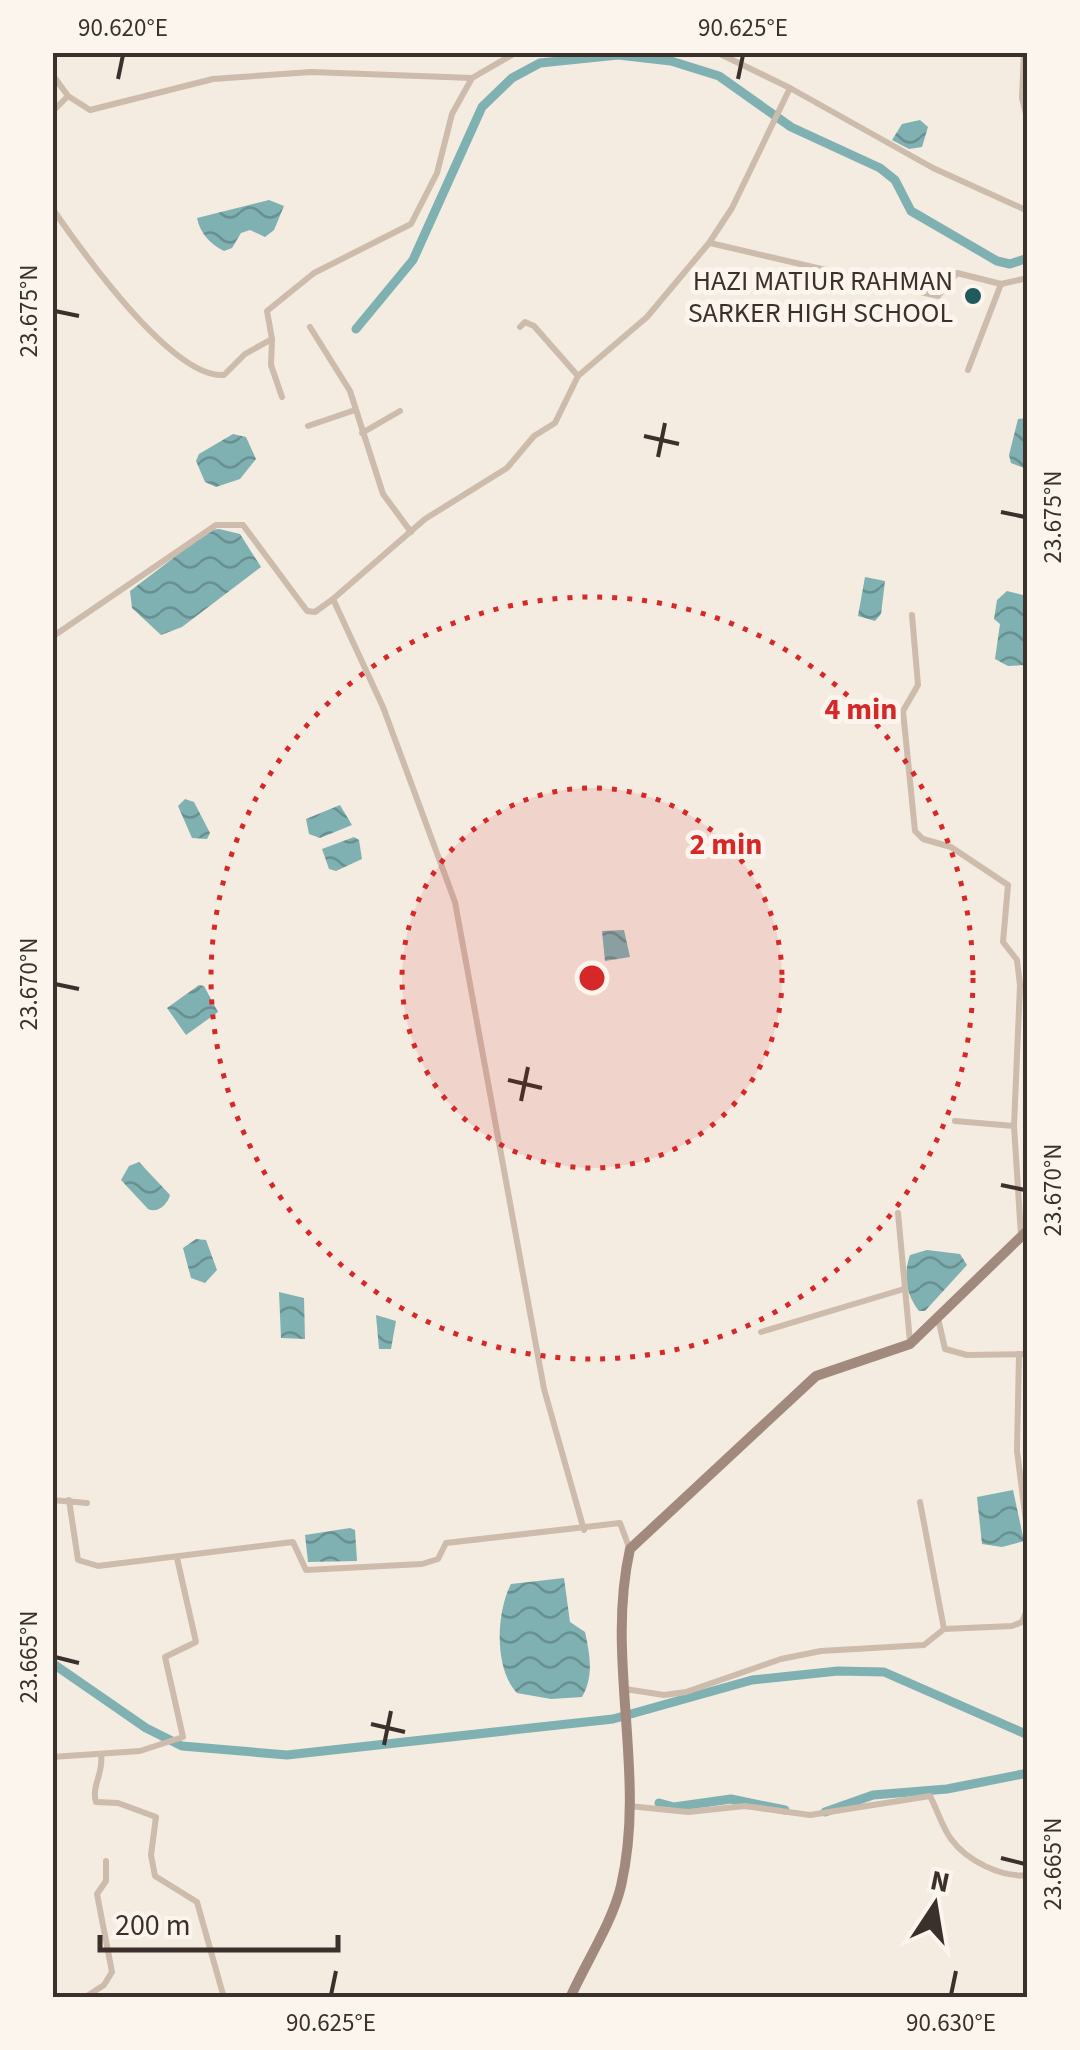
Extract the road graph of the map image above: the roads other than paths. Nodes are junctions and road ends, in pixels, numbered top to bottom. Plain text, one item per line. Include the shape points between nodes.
1 (517, 52) edge
2 (716, 52) edge
3 (1024, 52) edge
4 (52, 74) edge
5 (472, 78) junction
6 (788, 91) junction
7 (68, 96) junction
8 (52, 112) edge
9 (1028, 122) edge
10 (52, 208) edge
11 (1028, 210) edge
12 (709, 243) junction
13 (1028, 278) edge
14 (1002, 284) junction
15 (310, 327) dead end
16 (520, 327) dead end
17 (272, 339) junction
18 (968, 370) dead end
19 (578, 376) junction
20 (282, 397) dead end
21 (355, 410) junction
22 (400, 411) dead end
23 (308, 426) dead end
24 (362, 432) junction
25 (411, 532) junction
26 (334, 599) junction
27 (912, 615) dead end
28 (52, 638) edge
29 (955, 1121) dead end
30 (1014, 1126) junction
31 (898, 1213) dead end
32 (1024, 1233) edge
33 (904, 1289) junction
34 (938, 1317) junction
35 (761, 1332) dead end
36 (910, 1344) junction
37 (1023, 1354) edge
38 (52, 1500) edge
39 (69, 1500) junction
40 (920, 1502) dead end
41 (87, 1503) dead end
42 (584, 1530) junction
43 (1028, 1537) edge
44 (630, 1548) junction
45 (177, 1558) junction
46 (1028, 1608) edge
47 (944, 1629) junction
48 (624, 1690) junction
49 (102, 1754) junction
50 (52, 1757) edge
51 (628, 1806) junction
52 (106, 1861) dead end
53 (1028, 1875) edge
54 (84, 1998) edge
55 (224, 1998) edge
56 (570, 1998) edge

1 - 5 street
2 - 6 street
3 - 9 street
4 - 7 street
5 - 7 street via 311,72 212,78 90,110
5 - 17 street via 410,224 280,298 267,312
6 - 11 street
6 - 12 street
7 - 8 street
10 - 17 street via 97,273 198,370 224,375
12 - 14 street via 938,296 957,273
12 - 19 street via 647,317
13 - 14 street
14 - 18 street
15 - 21 street
16 - 19 street via 534,326
17 - 20 street via 271,365
19 - 25 street via 562,414 521,456
21 - 23 street
21 - 24 street
22 - 24 street
24 - 25 street via 383,494
25 - 26 street
26 - 28 street via 307,610 243,525 228,522
26 - 42 street via 390,723 454,902 544,1390
27 - 30 street via 918,686 903,710 915,831 1008,885 1004,942 1018,960 1020,985
29 - 30 street
30 - 32 street
31 - 33 street
32 - 34 main road
33 - 35 street
33 - 36 street
34 - 36 main road
34 - 37 street via 945,1348 956,1354
36 - 44 main road via 816,1376
37 - 43 street via 1017,1451
38 - 39 street
39 - 41 street
39 - 45 street via 82,1564
40 - 47 street
42 - 44 street via 620,1522
42 - 45 street via 446,1544 438,1559 422,1564 306,1570 293,1542
44 - 48 main road via 622,1586
45 - 49 street via 196,1642 165,1657 186,1733 155,1748
46 - 47 street via 1012,1626
47 - 48 street via 924,1645 808,1654 686,1692
48 - 51 main road
49 - 50 street
49 - 55 street via 94,1798 156,1817 155,1876 197,1902
51 - 53 street via 688,1812 745,1806 810,1815 930,1796 950,1839 976,1860 1009,1877
51 - 56 main road via 620,1888
52 - 54 street via 106,1881 97,1894 112,1972

